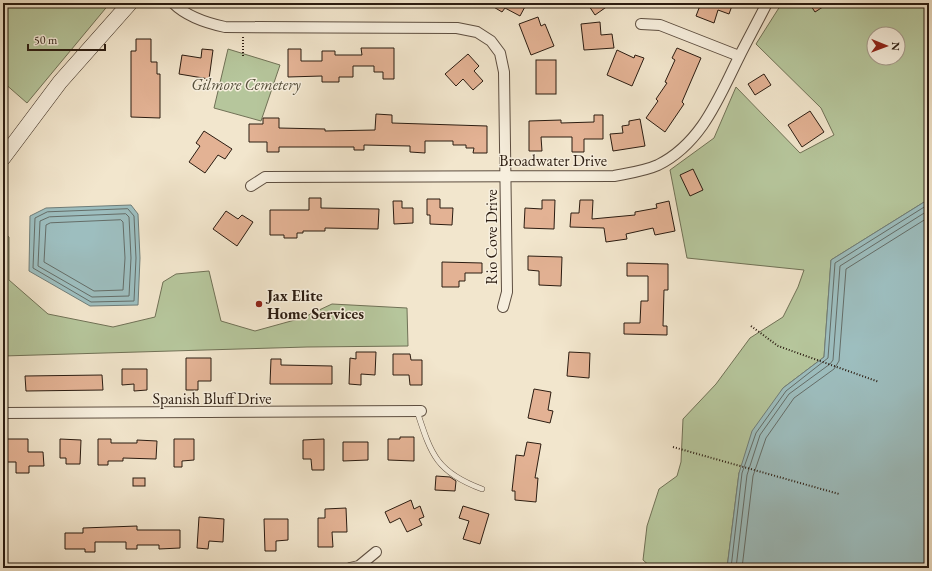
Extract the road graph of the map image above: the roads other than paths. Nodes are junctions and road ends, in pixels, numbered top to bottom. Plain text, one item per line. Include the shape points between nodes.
1 (130, 3) edge
2 (173, 3) edge
3 (768, 3) edge
4 (641, 24) dead end
5 (739, 56) junction
6 (3, 158) edge
7 (506, 175) junction
8 (251, 186) dead end
9 (503, 307) dead end
10 (419, 411) joint
11 (3, 414) edge
12 (482, 489) dead end
13 (376, 552) dead end
14 (350, 568) edge

1 - 6 street via 60,82
2 - 7 street, Rio Cove Drive via 204,22 225,27 430,27 477,32 491,41 500,53 504,72
3 - 5 street, Broadwater Drive
4 - 5 street via 660,25
5 - 7 street, Broadwater Drive via 720,97 694,138 679,152 658,165 614,176
7 - 8 street, Broadwater Drive via 265,177
7 - 9 street, Rio Cove Drive via 507,292
10 - 11 street, Spanish Bluff Drive
10 - 12 lane via 430,450 444,469
13 - 14 street via 359,566

